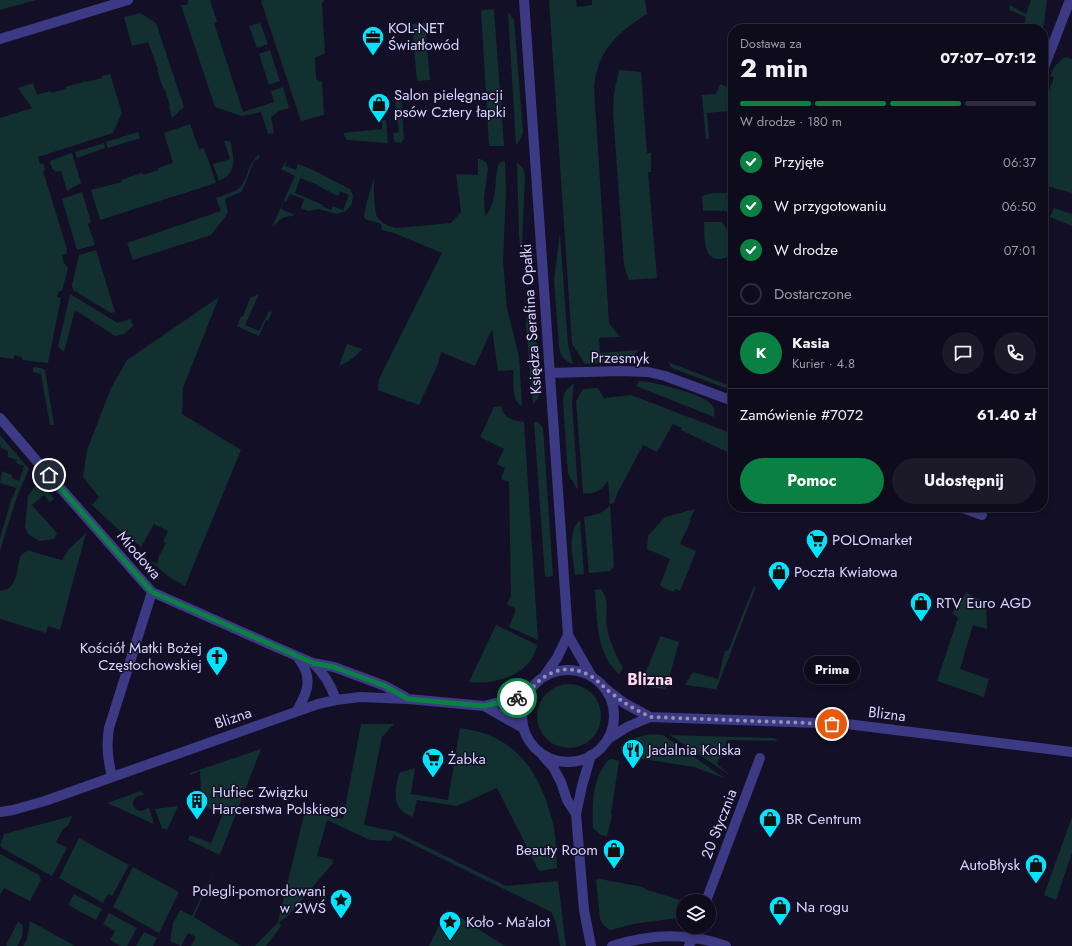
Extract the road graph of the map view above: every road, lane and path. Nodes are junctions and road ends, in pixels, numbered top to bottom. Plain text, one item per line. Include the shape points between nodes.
1 (128, 0) edge
2 (524, 0) edge
3 (1070, 0) edge
4 (0, 39) edge
5 (1048, 57) edge
6 (550, 373) junction
7 (728, 399) edge
8 (0, 418) edge
9 (974, 512) edge
10 (982, 515) dead end
11 (152, 592) junction
12 (568, 635) junction
13 (297, 656) junction
14 (313, 663) junction
15 (545, 676) junction
16 (592, 677) junction
17 (604, 688) junction
18 (527, 695) junction
19 (408, 699) junction
20 (336, 700) junction
21 (484, 706) junction
22 (297, 712) junction
23 (650, 717) junction
24 (523, 728) junction
25 (608, 739) junction
26 (1072, 752) edge
27 (540, 753) junction
28 (591, 755) junction
29 (760, 758) dead end
30 (112, 777) junction
31 (0, 812) edge
32 (576, 814) junction
33 (709, 894) edge
34 (690, 942) edge
35 (591, 946) edge
36 (612, 946) edge
37 (726, 946) edge

1 - 4 street
2 - 6 street, Księdza Serafina Opałki
3 - 5 street
6 - 7 street, Przesmyk via 648,372
6 - 12 street, Księdza Serafina Opałki
8 - 11 street, Miodowa
9 - 10 street
11 - 13 street, Miodowa
11 - 30 street via 110,728 107,744
12 - 15 street, Księdza Serafina Opałki
12 - 16 street, Księdza Serafina Opałki
13 - 14 street, Miodowa
13 - 22 street via 306,672 308,684
14 - 19 street, Miodowa via 334,667 385,686
14 - 20 street, Miodowa via 322,672
15 - 16 street via 569,670
15 - 18 street via 534,684
16 - 17 street
17 - 23 street, Blizna
17 - 25 street via 611,700 614,713
18 - 21 street, Blizna
18 - 24 street via 523,706
19 - 20 street, Blizna via 360,696
19 - 21 street, Blizna
20 - 22 street, Blizna
21 - 24 street, Blizna
22 - 30 street, Blizna
23 - 25 street, Blizna
23 - 26 street, Blizna via 847,724
24 - 27 street via 530,742
25 - 28 street
27 - 28 street via 566,762
27 - 32 street via 553,768
28 - 32 street
29 - 33 street, 20 Stycznia
30 - 31 street, Blizna via 45,801
32 - 35 street via 584,910
34 - 36 street via 668,936 632,940
34 - 37 street via 714,942

